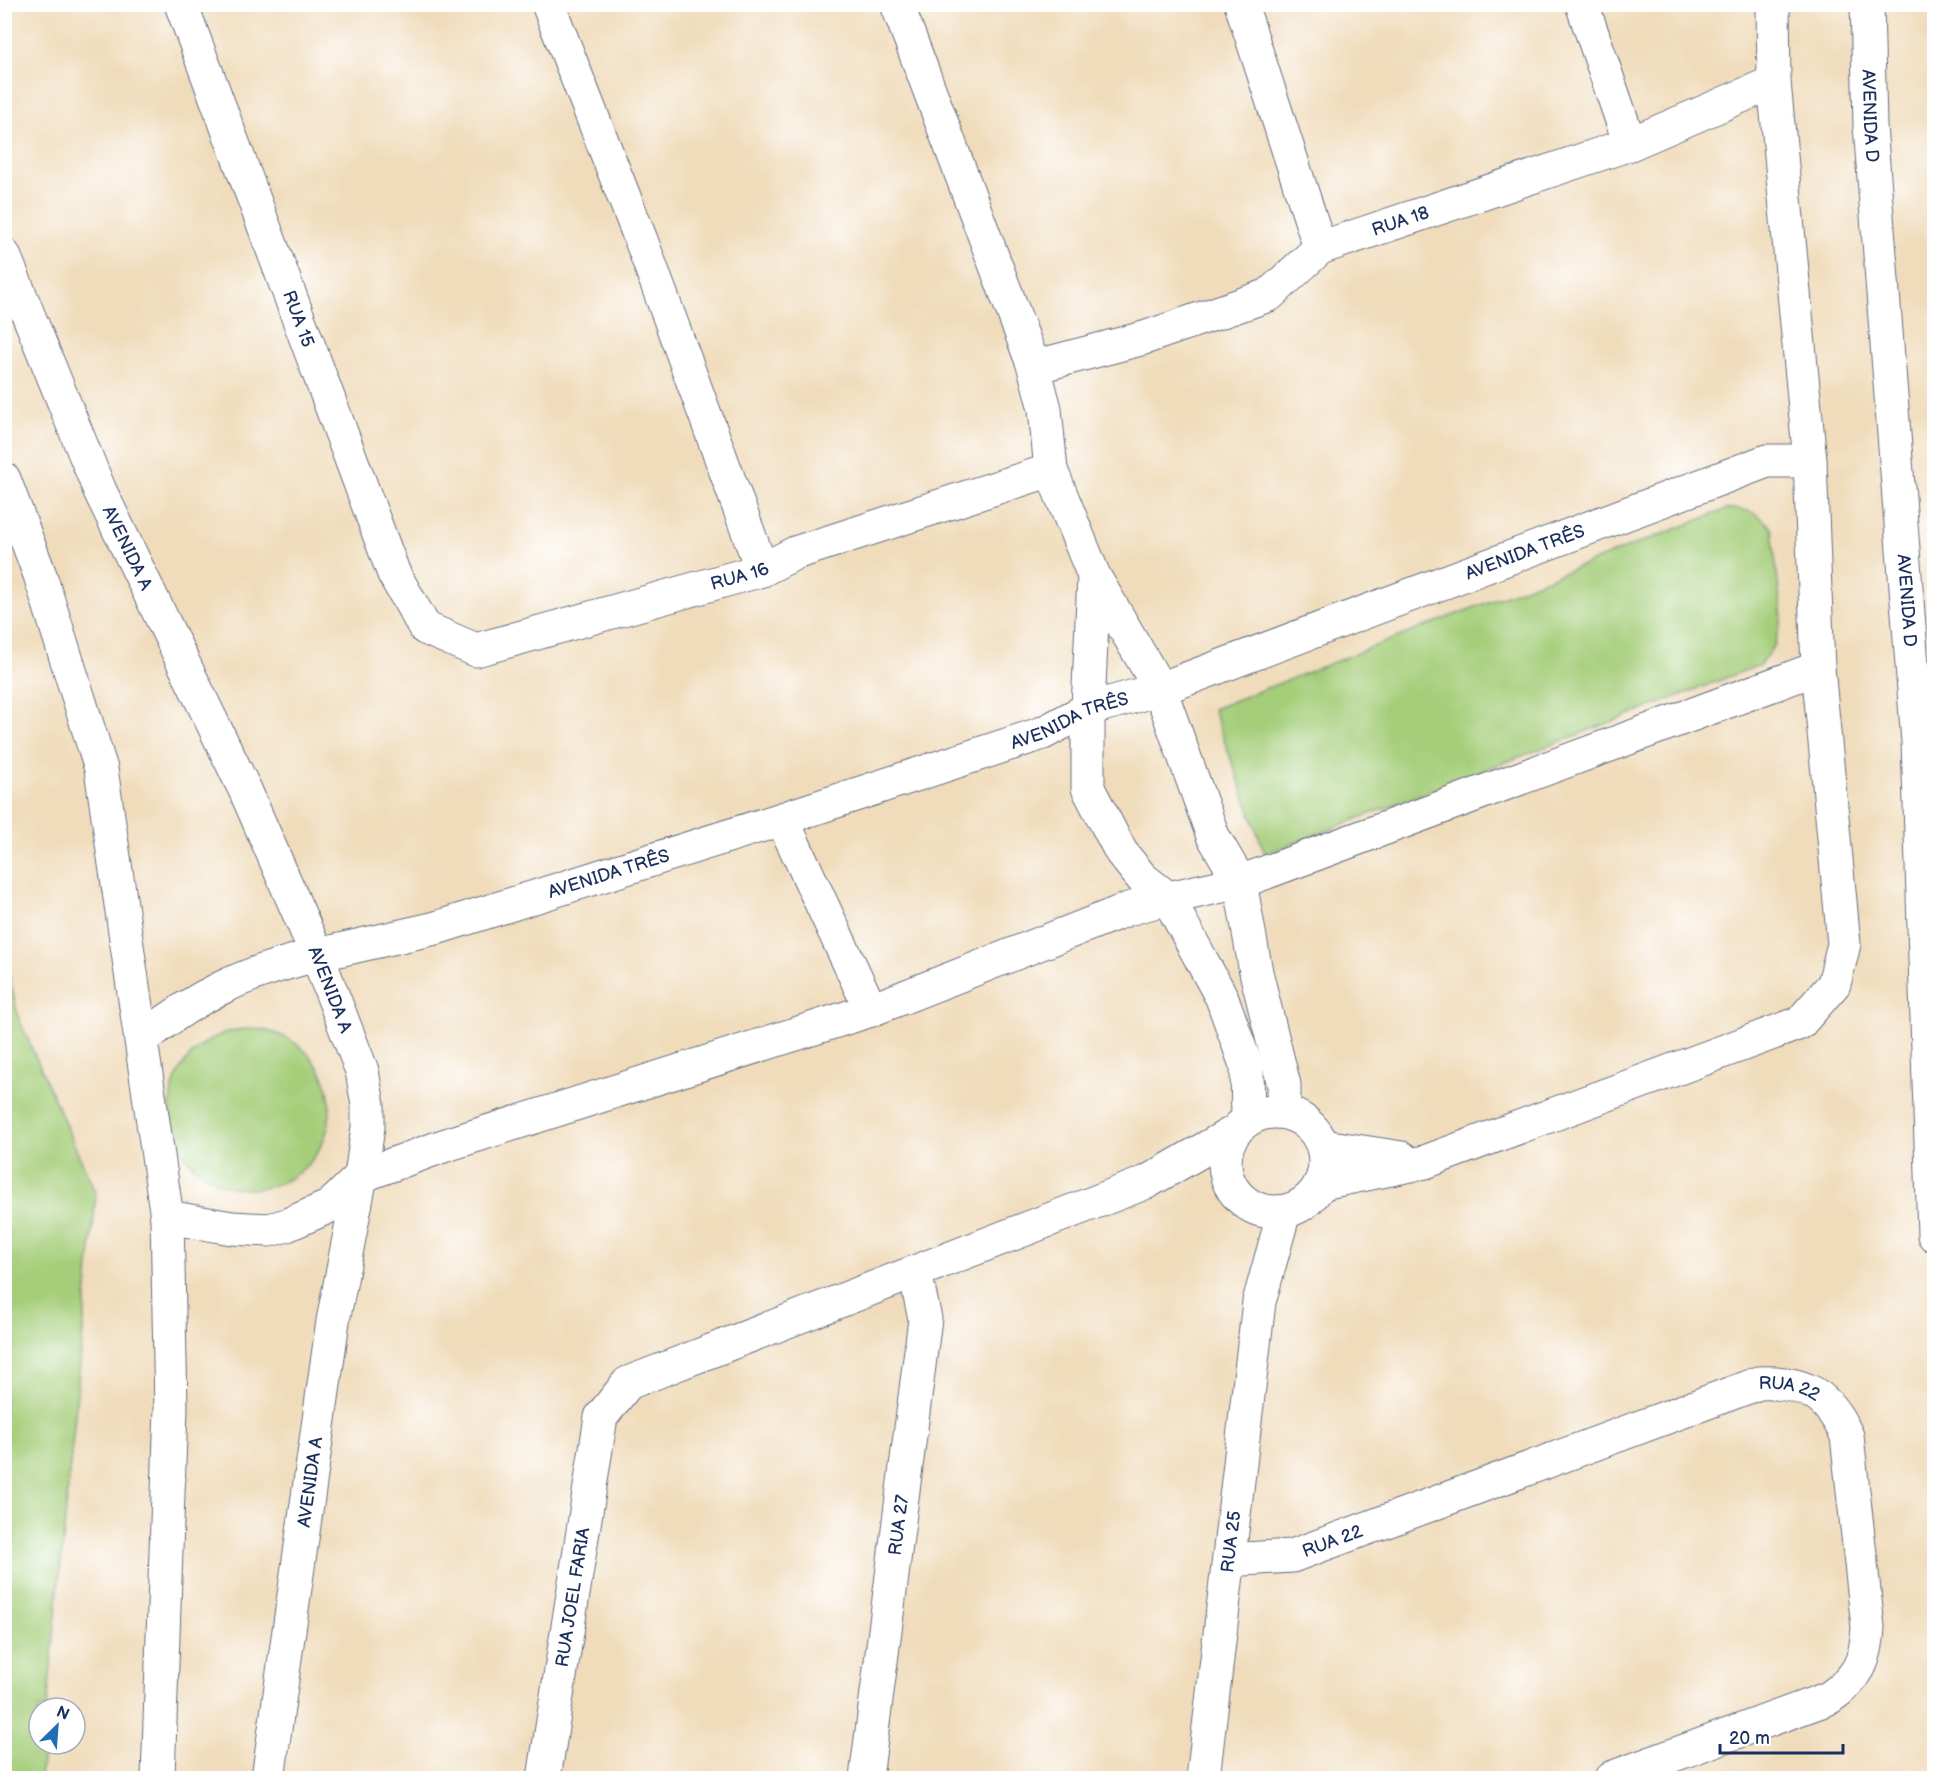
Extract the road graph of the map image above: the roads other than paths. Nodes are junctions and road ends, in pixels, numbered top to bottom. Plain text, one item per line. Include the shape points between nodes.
1 (181, 4) edge
2 (548, 4) edge
3 (897, 4) edge
4 (1241, 4) edge
5 (1582, 4) edge
6 (1773, 4) edge
7 (1867, 4) edge
8 (1774, 82) junction
9 (1630, 144) junction
10 (1320, 248) junction
11 (4, 255) edge
12 (1034, 366) junction
13 (1810, 461) junction
14 (1051, 470) junction
15 (4, 479) edge
16 (762, 570) junction
17 (1094, 576) junction
18 (425, 628) joint
19 (1818, 668) junction
20 (1160, 689) junction
21 (1088, 709) junction
22 (782, 819) junction
23 (1240, 882) junction
24 (1168, 898) junction
25 (317, 955) junction
26 (871, 1010) junction
27 (142, 1040) junction
28 (1284, 1112) junction
29 (1241, 1126) junction
30 (1324, 1146) junction
31 (1425, 1162) junction
32 (1225, 1166) junction
33 (361, 1176) junction
34 (1147, 1182) junction
35 (1322, 1183) junction
36 (1252, 1207) junction
37 (1284, 1212) junction
38 (167, 1217) junction
39 (1935, 1235) edge
40 (915, 1273) junction
41 (1259, 1302) junction
42 (1229, 1560) junction
43 (158, 1779) edge
44 (268, 1779) edge
45 (544, 1779) edge
46 (866, 1779) edge
47 (1203, 1779) edge
48 (1611, 1779) edge

1 - 18 street, RUA 15 via 394,574
2 - 16 street via 641,240
3 - 12 street
4 - 10 street
5 - 9 street
6 - 8 street
7 - 39 street, AVENIDA D via 1870,126 1918,742
8 - 9 street, RUA 18
8 - 13 street
9 - 10 street, RUA 18
10 - 12 street, RUA 18 via 1269,295 1144,338
11 - 25 street, AVENIDA A via 100,491 246,792
12 - 14 street via 1045,409
13 - 19 street
13 - 20 street, AVENIDA TRÊS via 1767,460
14 - 16 street, RUA 16 via 795,553
14 - 17 street
15 - 27 street via 40,575 101,769
16 - 18 street, RUA 16 via 476,650
17 - 20 street
17 - 21 street
19 - 23 street
19 - 31 street via 1844,944 1834,984 1800,1023
20 - 21 street, AVENIDA TRÊS
20 - 23 street via 1213,836
21 - 22 street, AVENIDA TRÊS via 1043,733
21 - 24 street via 1088,788 1120,852 1142,878
22 - 25 street, AVENIDA TRÊS via 436,928
22 - 26 street
23 - 24 street
23 - 28 street via 1256,972 1284,1084
24 - 26 street via 1128,909
24 - 29 street via 1222,998 1247,1068
25 - 27 street, AVENIDA TRÊS via 238,979 184,1008
25 - 33 street, AVENIDA A via 362,1071 368,1126
26 - 33 street
27 - 38 street
28 - 29 street via 1265,1112
28 - 30 street via 1301,1118 1315,1130
29 - 32 street via 1226,1148
29 - 34 street
30 - 31 street
30 - 35 street via 1326,1165
31 - 35 street
32 - 34 street
32 - 36 street via 1229,1183
33 - 38 street via 330,1206 269,1230
33 - 44 street, AVENIDA A via 333,1321
34 - 40 street
35 - 37 street via 1300,1206
36 - 37 street
36 - 41 street
37 - 41 street
38 - 43 street via 171,1408
40 - 45 street, RUA JOEL FARIA via 628,1383 601,1417
40 - 46 street, RUA 27 via 925,1319
41 - 42 street, RUA 25
42 - 47 street, RUA 25
42 - 48 street, RUA 22 via 1292,1556 1759,1383 1803,1387 1822,1398 1838,1415 1847,1436 1868,1627 1867,1649 1860,1669 1847,1686 1829,1698

